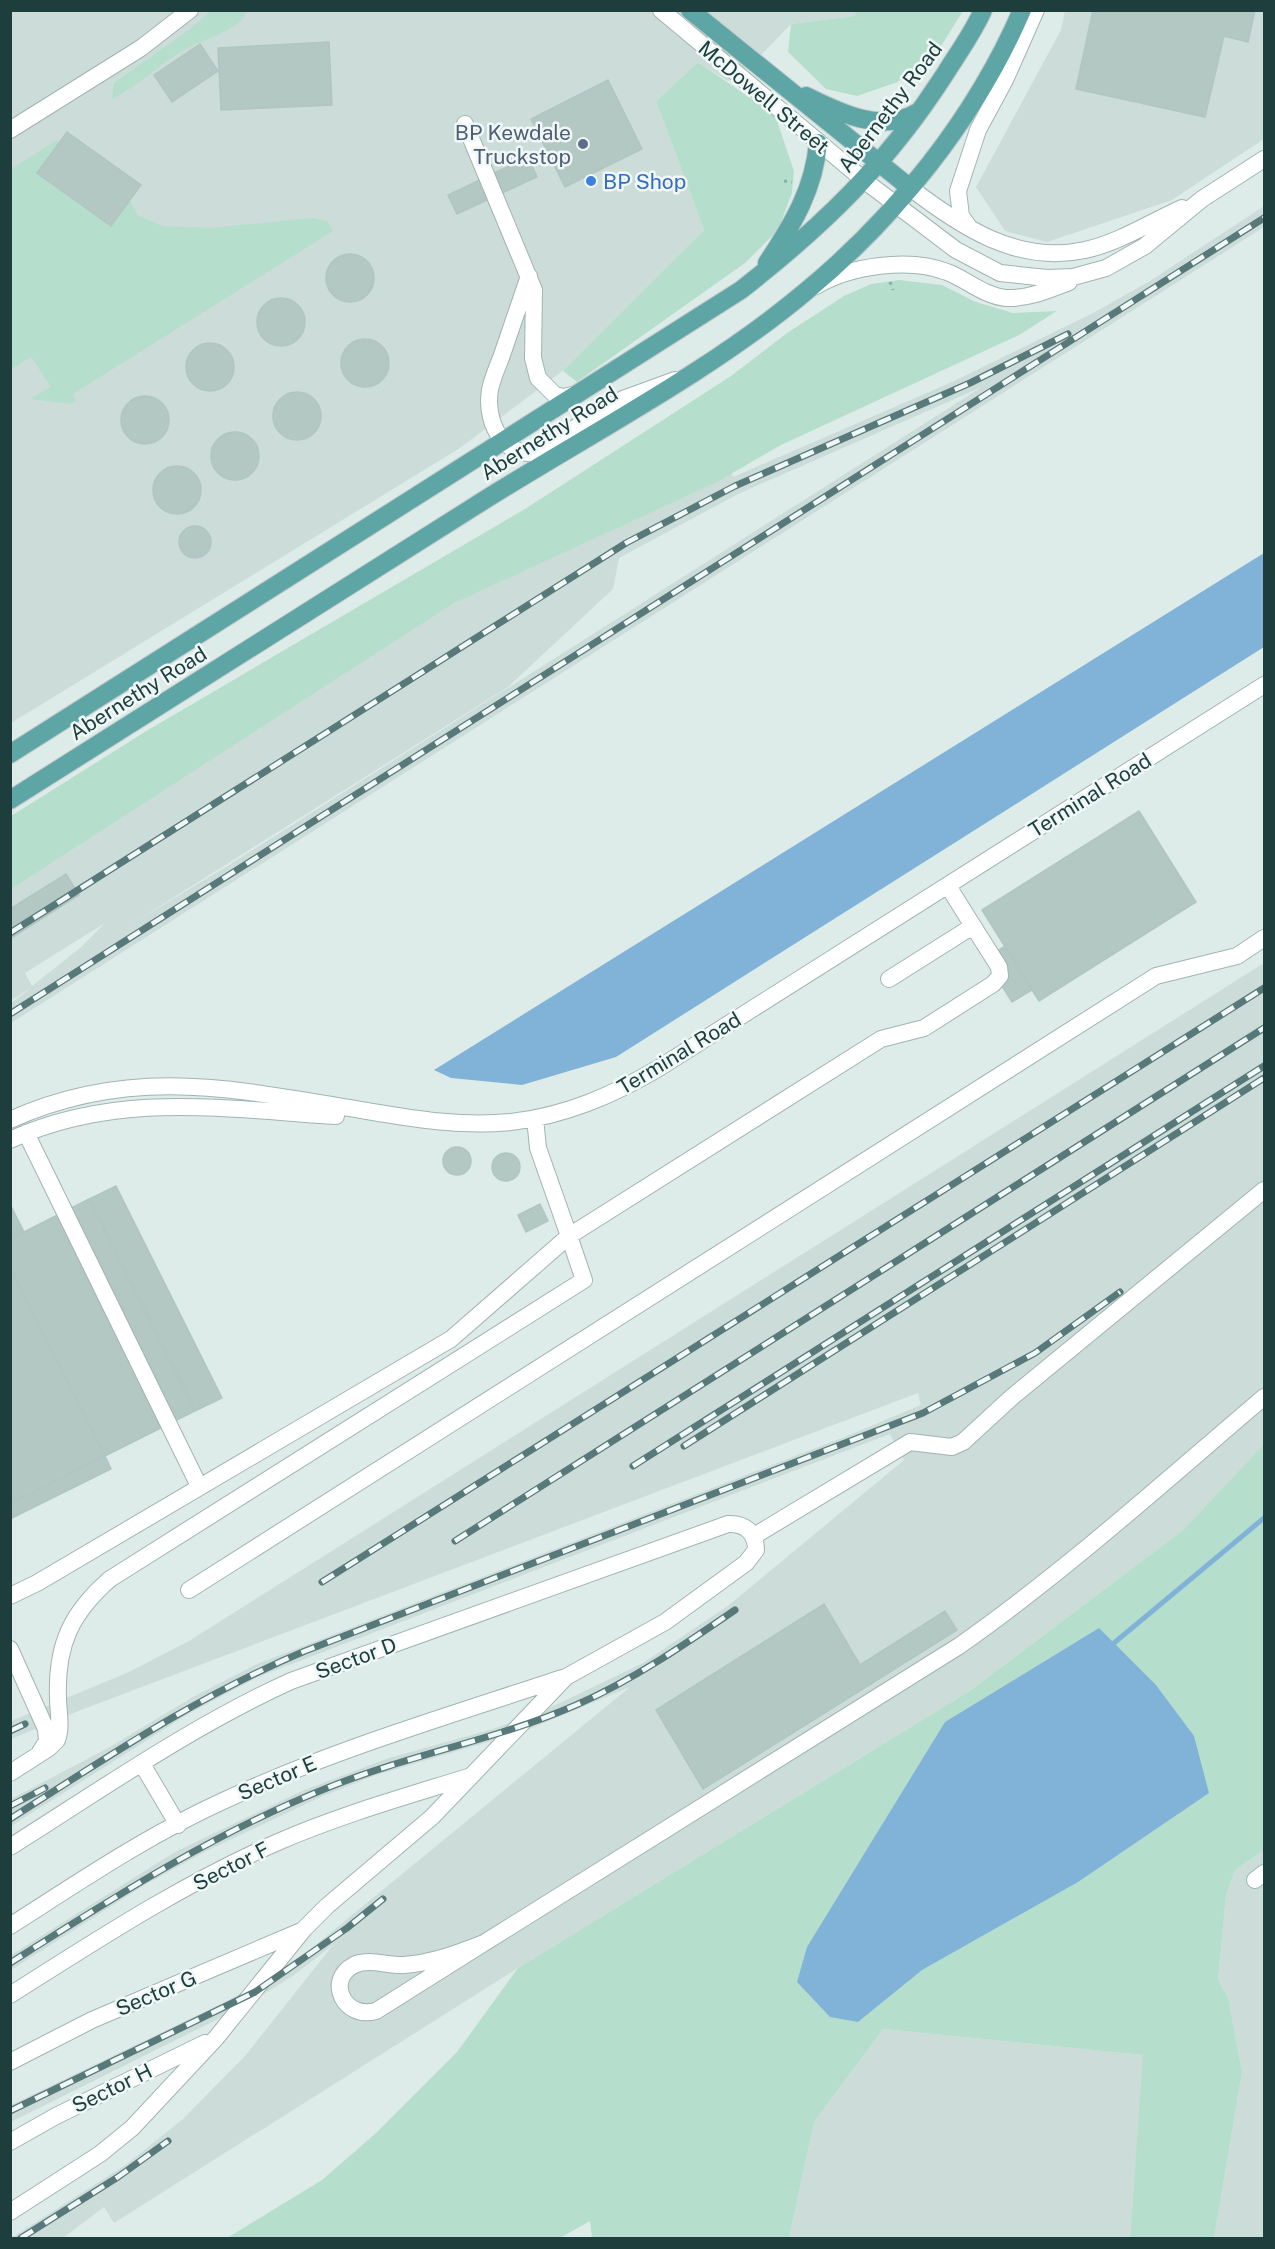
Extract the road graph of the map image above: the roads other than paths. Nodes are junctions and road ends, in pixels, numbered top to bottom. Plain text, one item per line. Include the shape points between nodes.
1 (190, 10) edge
2 (661, 10) edge
3 (690, 10) edge
4 (983, 10) edge
5 (1022, 10) edge
6 (1036, 10) edge
7 (775, 81) junction
8 (921, 110) junction
9 (465, 124) dead end
10 (10, 130) edge
11 (818, 143) junction
12 (1264, 159) edge
13 (879, 165) junction
14 (865, 181) junction
15 (909, 188) junction
16 (1202, 199) junction
17 (896, 204) junction
18 (971, 230) junction
19 (1106, 268) junction
20 (529, 276) junction
21 (741, 290) junction
22 (805, 293) junction
23 (687, 375) junction
24 (585, 391) junction
25 (503, 442) junction
26 (1264, 685) edge
27 (10, 754) edge
28 (10, 800) edge
29 (948, 886) junction
30 (973, 926) junction
31 (1264, 938) edge
32 (890, 979) dead end
33 (535, 1118) junction
34 (10, 1120) edge
35 (433, 1122) junction
36 (26, 1133) junction
37 (10, 1140) edge
38 (1264, 1190) edge
39 (569, 1236) junction
40 (1264, 1397) edge
41 (199, 1486) junction
42 (754, 1536) junction
43 (189, 1590) dead end
44 (10, 1596) edge
45 (10, 1649) edge
46 (566, 1677) junction
47 (30, 1761) junction
48 (142, 1764) junction
49 (10, 1773) edge
50 (471, 1776) junction
51 (178, 1825) junction
52 (13, 1840) edge
53 (10, 1926) edge
54 (304, 1929) junction
55 (484, 1943) junction
56 (10, 1995) edge
57 (216, 2038) junction
58 (10, 2062) edge
59 (10, 2142) edge
60 (10, 2212) edge

1 - 10 street via 141,48
2 - 11 street, McDowell Street
3 - 7 main road
4 - 8 main road, Abernethy Road
5 - 15 main road, Abernethy Road via 980,92
6 - 18 street via 978,130 958,191 961,216
7 - 8 main road via 857,118 901,121
7 - 13 main road
8 - 13 main road, Abernethy Road
9 - 20 street
11 - 14 street, McDowell Street
11 - 21 main road via 816,168 805,201 763,270
12 - 16 street
13 - 14 main road, Abernethy Road
13 - 15 main road
14 - 17 street, McDowell Street
14 - 21 main road, Abernethy Road via 810,234
15 - 17 main road, Abernethy Road
15 - 18 street
16 - 18 street via 1107,242 1066,253 1023,250
16 - 19 street via 1145,246
17 - 19 street via 956,250 1000,273 1073,277
17 - 22 main road, Abernethy Road
19 - 22 street via 1038,294 1016,298 991,294 950,273 917,265 861,270 822,282
20 - 24 street via 535,303 533,358 538,378 545,388 562,397
20 - 25 street via 490,390 494,425
21 - 24 main road, Abernethy Road
22 - 23 main road, Abernethy Road
23 - 25 street via 623,399 532,453 522,454
23 - 28 main road, Abernethy Road
24 - 25 main road, Abernethy Road
25 - 27 main road, Abernethy Road
26 - 29 street, Terminal Road
29 - 30 street
29 - 33 street, Terminal Road via 630,1085 579,1107
30 - 32 street
30 - 39 street via 999,967 1000,976 993,984 924,1028 881,1039
31 - 43 street via 1237,956 1156,976
33 - 35 street, Terminal Road via 469,1124
33 - 39 street via 538,1148
34 - 35 street, Terminal Road via 89,1092 171,1085 288,1098
35 - 36 street via 136,1107 82,1116
36 - 37 street
36 - 41 street
38 - 42 street via 1012,1397 963,1442 952,1447 910,1442
39 - 41 street via 451,1340
39 - 47 street via 584,1280 99,1589 72,1623 59,1655 57,1740
40 - 55 street via 1014,1607 959,1646
41 - 44 street
42 - 46 street via 756,1550 746,1563 665,1622
42 - 48 street, Sector D via 743,1526 728,1524 291,1682 238,1706
45 - 47 street via 48,1735 45,1747
46 - 50 street
46 - 51 street, Sector E via 339,1751 221,1801
47 - 49 street
48 - 51 street
48 - 52 street, Sector D
50 - 54 street via 432,1817
50 - 56 street, Sector F via 356,1811 278,1842 131,1919
51 - 53 street, Sector E
54 - 57 street
54 - 58 street, Sector G via 92,2020
55 - 55 street via 376,2011 360,2013 342,1997 342,1979 359,1963 423,1963
57 - 59 street, Sector H
57 - 60 street via 132,2128 100,2154

